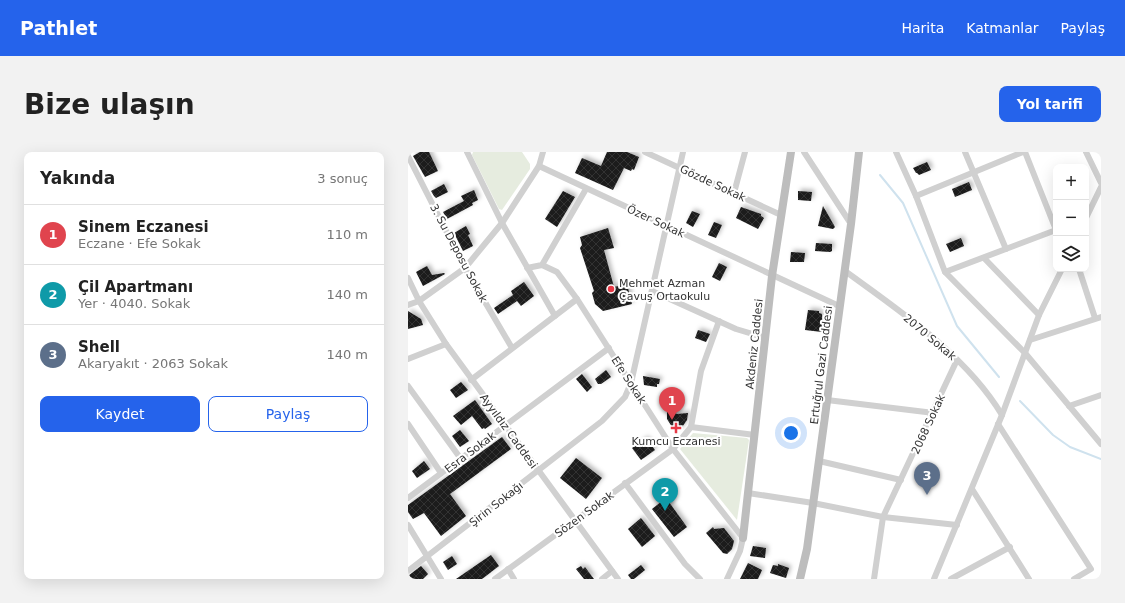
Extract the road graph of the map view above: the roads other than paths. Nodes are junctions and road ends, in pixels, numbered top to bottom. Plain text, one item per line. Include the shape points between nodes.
1 (467, 152) edge
2 (543, 152) edge
3 (645, 152) edge
4 (683, 152) edge
5 (745, 152) edge
6 (791, 152) edge
7 (804, 152) edge
8 (859, 152) edge
9 (896, 152) edge
10 (964, 152) edge
11 (1024, 152) edge
12 (1086, 152) edge
13 (408, 156) edge
14 (538, 166) junction
15 (680, 168) junction
16 (973, 172) junction
17 (1101, 183) edge
18 (1101, 187) edge
19 (586, 189) junction
20 (734, 193) junction
21 (916, 196) junction
22 (1089, 212) edge
23 (781, 215) junction
24 (502, 223) junction
25 (1053, 223) edge
26 (851, 224) junction
27 (666, 225) junction
28 (1053, 231) edge
29 (1006, 249) junction
30 (984, 258) junction
31 (542, 265) junction
32 (465, 268) junction
33 (527, 268) junction
34 (845, 271) junction
35 (945, 272) junction
36 (1060, 272) edge
37 (1080, 272) edge
38 (772, 276) junction
39 (408, 278) edge
40 (652, 291) junction
41 (576, 299) junction
42 (419, 300) junction
43 (408, 304) edge
44 (839, 306) junction
45 (1039, 315) junction
46 (555, 316) junction
47 (1098, 318) edge
48 (719, 321) junction
49 (766, 338) junction
50 (1030, 340) junction
51 (446, 344) junction
52 (512, 348) junction
53 (609, 348) junction
54 (1025, 353) junction
55 (408, 359) edge
56 (957, 360) junction
57 (471, 380) junction
58 (631, 383) junction
59 (408, 386) edge
60 (1101, 395) edge
61 (827, 400) junction
62 (1069, 406) junction
63 (934, 413) junction
64 (1002, 415) junction
65 (408, 424) edge
66 (998, 424) junction
67 (505, 426) junction
68 (691, 427) junction
69 (755, 435) junction
70 (1101, 444) edge
71 (673, 449) junction
72 (461, 459) junction
73 (819, 461) junction
74 (538, 471) junction
75 (441, 474) junction
76 (901, 480) junction
77 (625, 483) junction
78 (972, 489) junction
79 (748, 493) junction
80 (408, 498) edge
81 (813, 503) junction
82 (883, 517) junction
83 (574, 520) junction
84 (408, 525) edge
85 (957, 525) junction
86 (743, 538) junction
87 (1010, 547) junction
88 (428, 556) junction
89 (508, 569) junction
90 (408, 571) edge
91 (612, 571) junction
92 (441, 579) edge
93 (495, 579) edge
94 (514, 579) edge
95 (602, 579) edge
96 (618, 579) edge
97 (700, 579) edge
98 (728, 579) edge
99 (800, 579) edge
100 (874, 579) edge
101 (934, 579) edge
102 (951, 579) edge
103 (1029, 579) edge
104 (1074, 579) edge

1 - 24 street
2 - 14 street
3 - 15 street, Gözde Sokak
4 - 15 street, Şirin Sokağı
5 - 20 street
6 - 23 main road, Akdeniz Caddesi
7 - 26 street
8 - 26 main road, Ertuğrul Gazi Caddesi
9 - 21 street
10 - 16 street
11 - 16 street
11 - 25 street
12 - 17 street
13 - 32 street, 3. Su Deposu Sokak
14 - 19 street, Özer Sokak
14 - 24 street
15 - 20 street, Gözde Sokak
15 - 27 street, Şirin Sokağı
16 - 21 street
16 - 29 street
18 - 22 street
19 - 27 street, Özer Sokak
19 - 31 street
20 - 23 street, Gözde Sokak
21 - 35 street
23 - 38 main road, Akdeniz Caddesi
24 - 32 street
24 - 33 street
26 - 34 main road, Ertuğrul Gazi Caddesi
27 - 38 street, Özer Sokak
27 - 40 street, Şirin Sokağı
28 - 29 street
29 - 30 street
30 - 35 street
30 - 45 street
31 - 33 street
31 - 41 street, Efe Sokak via 557,272
32 - 42 street
32 - 52 street, 3. Su Deposu Sokak
33 - 46 street
34 - 44 main road, Ertuğrul Gazi Caddesi
34 - 56 street, 2070 Sokak via 894,307
35 - 54 street
36 - 45 street
37 - 47 street
38 - 44 street, Özer Sokak
38 - 49 main road, Akdeniz Caddesi
39 - 42 street, Ayyıldız Caddesi
40 - 48 street
40 - 58 street, Şirin Sokağı
41 - 46 street
41 - 53 street, Efe Sokak
42 - 43 street
42 - 51 street, Ayyıldız Caddesi
44 - 61 main road, Ertuğrul Gazi Caddesi
45 - 50 street
46 - 52 street
47 - 50 street
48 - 49 street
48 - 68 street via 701,371
49 - 69 main road, Akdeniz Caddesi
50 - 54 street
51 - 55 street
51 - 57 street, Ayyıldız Caddesi
52 - 57 street
53 - 58 street, Efe Sokak
53 - 67 street, Esra Sokak
54 - 62 street
54 - 64 street
56 - 63 street, 2068 Sokak
56 - 64 street, 2070 Sokak via 992,398
57 - 67 street, Ayyıldız Caddesi
58 - 71 street, Efe Sokak
58 - 74 street, Şirin Sokağı via 625,397 602,421
59 - 72 street
60 - 62 street
61 - 63 street
61 - 73 main road, Ertuğrul Gazi Caddesi
62 - 70 street
63 - 76 street, 2068 Sokak
64 - 66 street
65 - 75 street
66 - 78 street
66 - 104 street via 1090,569
67 - 72 street, Esra Sokak
67 - 74 street, Ayyıldız Caddesi
68 - 69 street
68 - 71 street, Sözen Sokak
69 - 79 main road, Akdeniz Caddesi
71 - 77 street, Sözen Sokak
71 - 86 street, Efe Sokak
72 - 75 street, Esra Sokak
73 - 76 street
73 - 81 main road, Ertuğrul Gazi Caddesi
74 - 83 street, Ayyıldız Caddesi
74 - 88 street, Şirin Sokağı
75 - 80 street, Esra Sokak
76 - 82 street, 2068 Sokak
77 - 83 street, Sözen Sokak
77 - 97 street via 685,564
78 - 85 street
78 - 87 street
79 - 81 street
79 - 86 main road, Akdeniz Caddesi
81 - 82 street
81 - 99 main road, Ertuğrul Gazi Caddesi
82 - 85 street
82 - 100 street, 2068 Sokak
83 - 89 street, Sözen Sokak
83 - 91 street, Ayyıldız Caddesi
84 - 88 street
85 - 101 street
86 - 98 street
87 - 102 street
87 - 103 street
88 - 90 street, Şirin Sokağı
88 - 92 street
89 - 93 street, Sözen Sokak
89 - 94 street
91 - 95 street
91 - 96 street, Ayyıldız Caddesi

